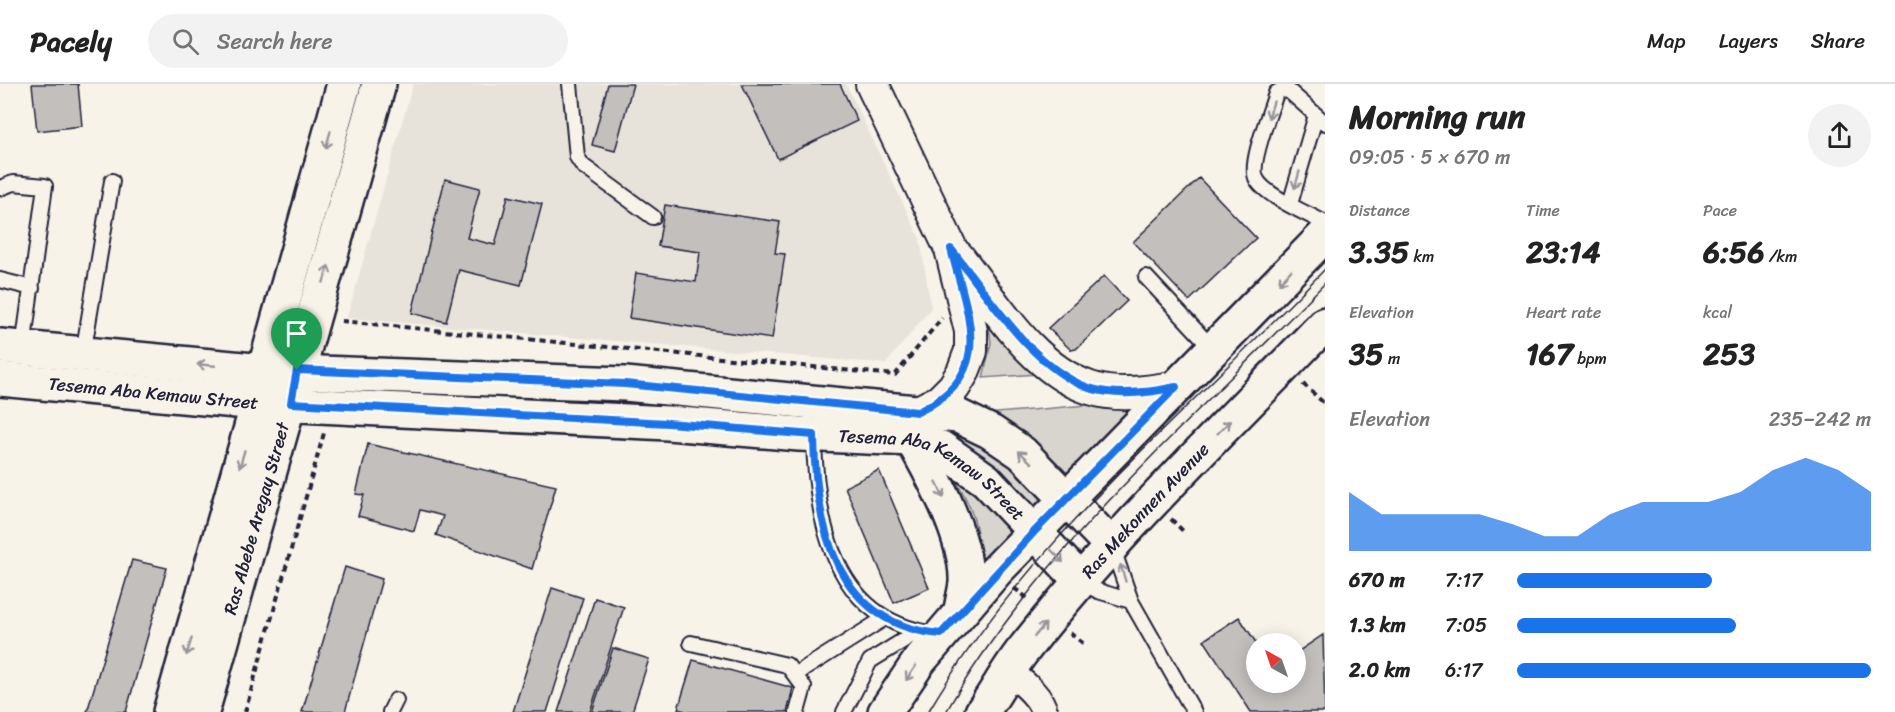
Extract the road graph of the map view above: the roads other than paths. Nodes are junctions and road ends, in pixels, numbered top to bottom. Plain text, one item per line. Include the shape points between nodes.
1 (344, 84) edge
2 (379, 84) edge
3 (570, 84) edge
4 (872, 84) edge
5 (1320, 119) edge
6 (111, 181) dead end
7 (0, 188) edge
8 (1290, 204) junction
9 (653, 217) dead end
10 (1325, 223) edge
11 (1325, 235) edge
12 (951, 249) junction
13 (1146, 277) dead end
14 (0, 280) edge
15 (32, 288) junction
16 (1325, 324) edge
17 (11, 347) edge
18 (1214, 350) junction
19 (83, 354) junction
20 (297, 370) junction
21 (264, 371) junction
22 (0, 379) edge
23 (1176, 387) junction
24 (258, 403) junction
25 (291, 403) junction
26 (915, 425) junction
27 (814, 435) junction
28 (1066, 498) junction
29 (1034, 532) junction
30 (1112, 546) junction
31 (1080, 580) junction
32 (1131, 601) junction
33 (885, 618) junction
34 (939, 626) junction
35 (691, 643) dead end
36 (1010, 672) junction
37 (796, 674) junction
38 (170, 712) edge
39 (202, 712) edge
40 (797, 712) edge
41 (843, 712) edge
42 (885, 712) edge
43 (982, 712) edge
44 (1044, 712) edge
45 (1194, 712) edge

1 -> 21 main road, Ras Abebe Aregay Street
20 -> 2 main road, Ras Abebe Aregay Street
3 - 9 lane via 577,157 583,166
4 - 12 street
5 -> 8 lane
5 -> 8 lane via 1289,92 1276,93 1254,165 1256,178 1266,191
6 - 19 lane
7 - 15 lane via 13,183 45,186
8 - 10 lane
11 -> 18 main road
12 - 23 street via 1015,330 1067,378 1113,393 1148,393
12 - 26 street via 971,331 971,351 954,387
13 - 18 lane
14 - 15 lane
15 - 17 lane
30 -> 16 main road, Ras Mekonnen Avenue
17 - 19 main road, Tesema Aba Kemaw Street
18 - 23 main road
21 -> 19 main road, Tesema Aba Kemaw Street
20 - 21 main road, Tesema Aba Kemaw Street
20 - 25 main road, Ras Abebe Aregay Street
20 - 26 main road, Tesema Aba Kemaw Street via 625,384
21 - 24 main road, Ras Abebe Aregay Street
22 - 24 main road, Tesema Aba Kemaw Street
23 - 28 main road
24 - 25 main road, Tesema Aba Kemaw Street
24 -> 38 main road, Ras Abebe Aregay Street
25 - 27 main road, Tesema Aba Kemaw Street via 668,423
25 - 39 main road, Ras Abebe Aregay Street
26 - 27 main road, Tesema Aba Kemaw Street
28 -> 26 main road via 1022,453 958,416
26 - 29 main road, Tesema Aba Kemaw Street via 986,480
26 -> 34 main road via 960,549 966,582
27 - 33 lane via 815,481 828,545 858,599
28 - 29 main road
28 - 30 main road
29 -> 31 main road, Tesema Aba Kemaw Street
29 - 34 main road
30 - 31 main road, Ras Mekonnen Avenue
32 -> 30 lane
31 - 32 lane via 1098,591
36 -> 31 main road, Ras Mekonnen Avenue
32 - 45 lane
33 - 34 lane
33 - 37 lane
34 - 41 lane via 870,661
34 -> 42 main road
35 - 37 lane via 788,665
36 - 43 main road, Ras Mekonnen Avenue
36 - 44 street via 1027,686
37 - 40 lane via 804,687

